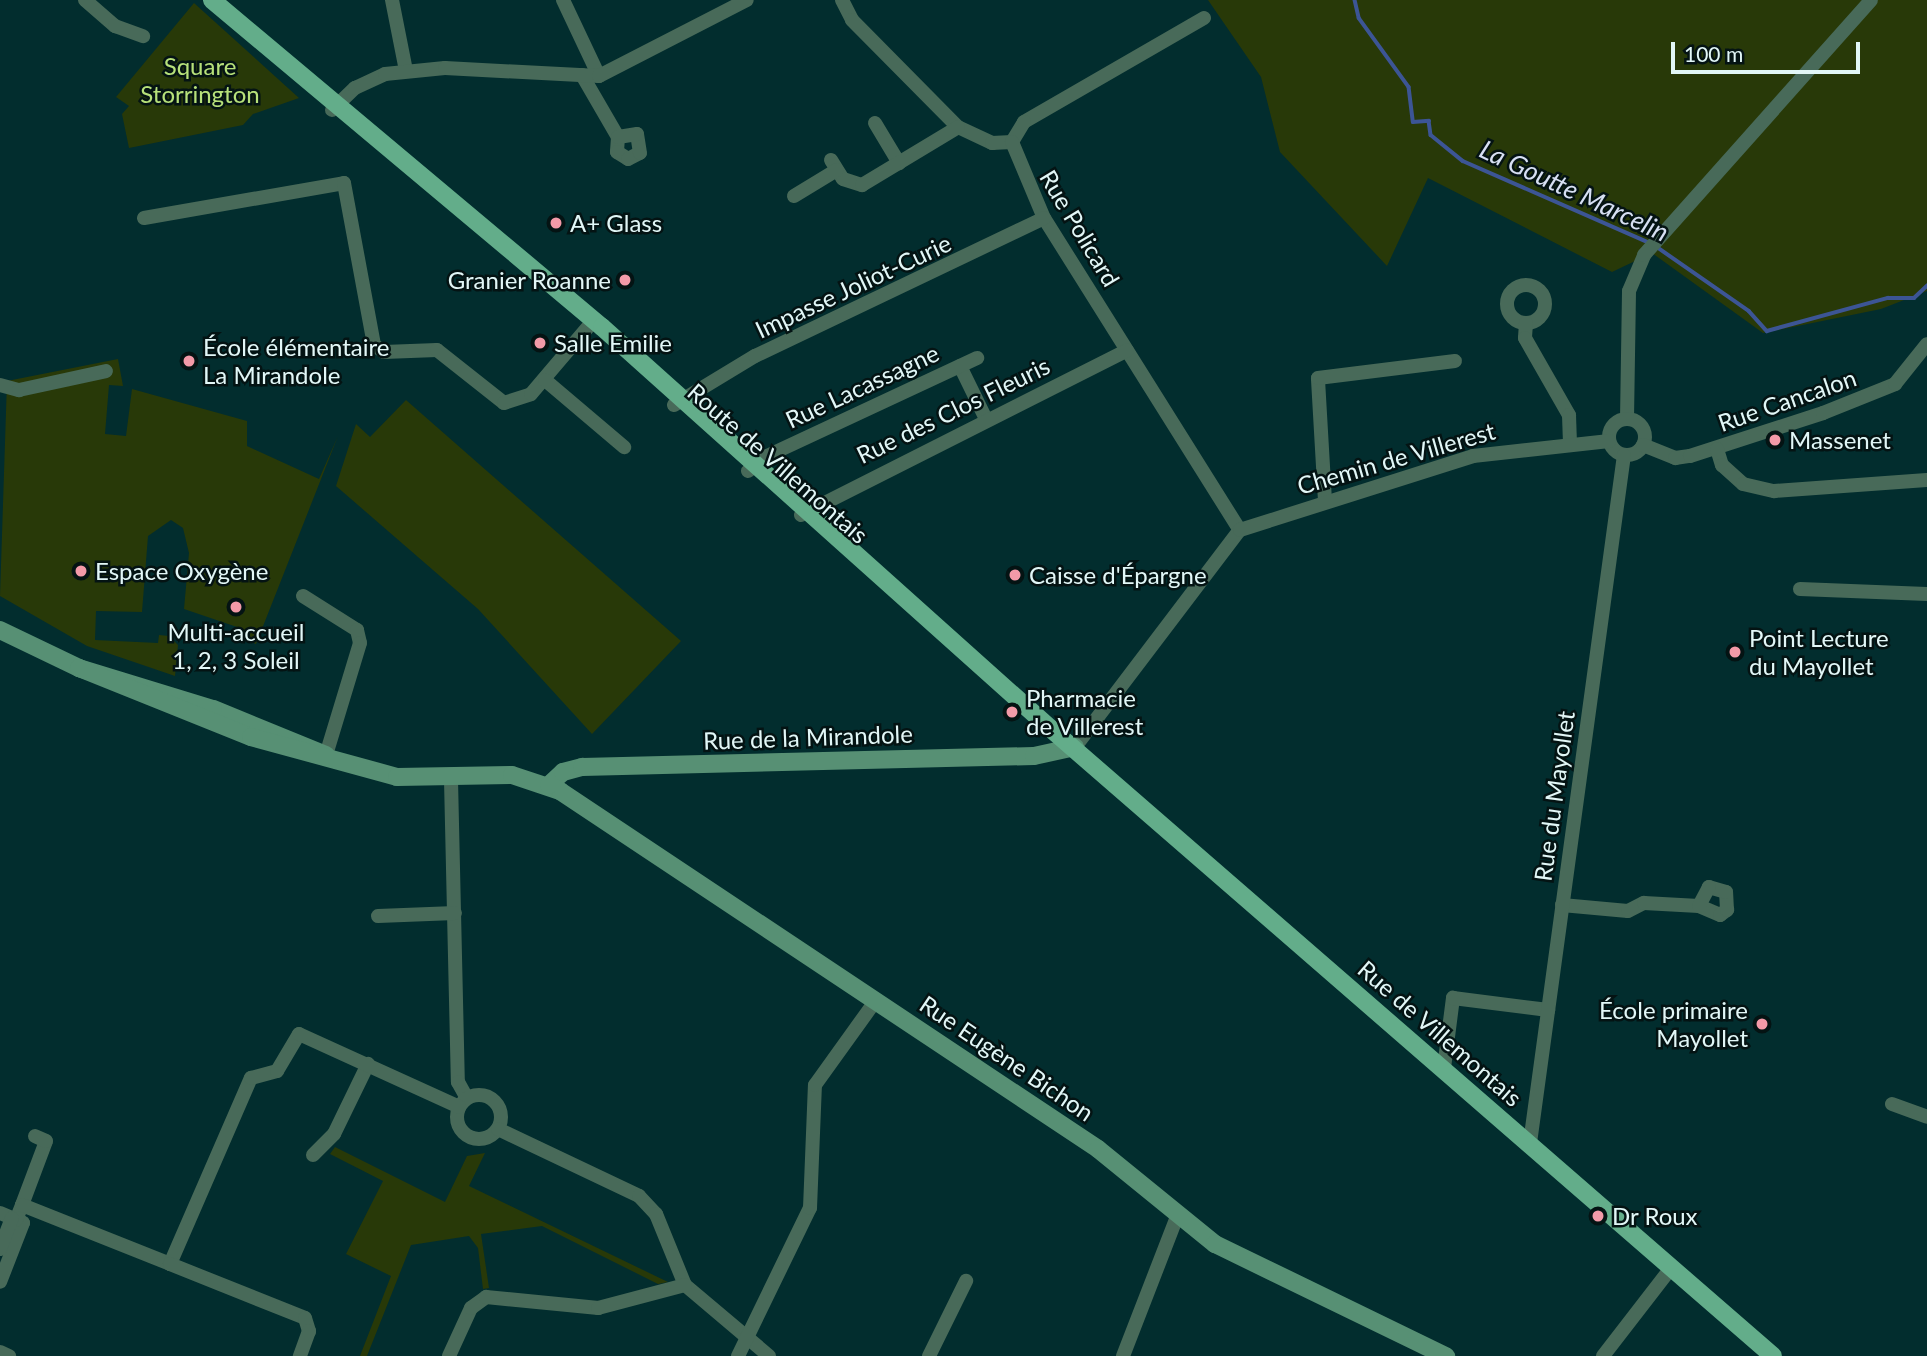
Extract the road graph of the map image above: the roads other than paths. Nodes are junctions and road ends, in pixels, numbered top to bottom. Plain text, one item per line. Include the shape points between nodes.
1 (85, 0) edge
2 (212, 0) edge
3 (392, 0) edge
4 (564, 0) edge
5 (747, 0) edge
6 (842, 0) edge
7 (1871, 0) edge
8 (1204, 18) dead end
9 (143, 36) dead end
10 (406, 71) junction
11 (582, 75) junction
12 (599, 76) junction
13 (336, 106) junction
14 (875, 123) dead end
15 (958, 127) junction
16 (618, 136) dead end
17 (1012, 142) junction
18 (899, 163) junction
19 (794, 196) dead end
20 (144, 218) dead end
21 (1044, 218) junction
22 (1526, 323) dead end
23 (590, 324) junction
24 (1927, 344) edge
25 (1127, 350) junction
26 (977, 358) dead end
27 (1455, 361) dead end
28 (960, 366) junction
29 (106, 371) dead end
30 (545, 380) junction
31 (0, 386) edge
32 (678, 401) junction
33 (986, 419) junction
34 (1627, 419) junction
35 (1609, 441) junction
36 (1570, 442) junction
37 (1643, 445) junction
38 (624, 447) dead end
39 (1717, 449) junction
40 (1623, 455) junction
41 (752, 467) junction
42 (1927, 480) edge
43 (1325, 501) junction
44 (804, 512) junction
45 (1240, 530) junction
46 (1800, 589) dead end
47 (1927, 594) edge
48 (303, 596) dead end
49 (0, 630) edge
50 (1075, 747) junction
51 (326, 755) junction
52 (452, 780) junction
53 (549, 785) junction
54 (1562, 905) junction
55 (1699, 906) dead end
56 (455, 913) junction
57 (378, 916) dead end
58 (876, 1000) junction
59 (1548, 1010) junction
60 (368, 1064) junction
61 (1444, 1068) junction
62 (463, 1103) junction
63 (1892, 1104) dead end
64 (1927, 1117) edge
65 (498, 1129) junction
66 (34, 1136) dead end
67 (1530, 1143) junction
68 (313, 1155) dead end
69 (22, 1205) junction
70 (1177, 1217) junction
71 (13, 1219) edge
72 (0, 1249) edge
73 (170, 1264) junction
74 (1671, 1268) junction
75 (966, 1281) dead end
76 (0, 1282) edge
77 (685, 1285) junction
78 (747, 1338) junction
79 (0, 1352) edge
80 (9, 1356) edge
81 (300, 1356) edge
82 (449, 1356) edge
83 (738, 1356) edge
84 (769, 1356) edge
85 (929, 1356) edge
86 (1123, 1356) edge
87 (1446, 1356) edge
88 (1602, 1356) edge
89 (1773, 1356) edge

1 - 9 street via 115,26
2 - 13 main road, Route de Villemontais
3 - 10 street
4 - 12 street
5 - 12 street
6 - 15 street via 852,20
7 - 34 street via 1645,252 1629,291
8 - 17 street via 1024,122
10 - 11 street
10 - 13 street via 385,74
11 - 12 street
11 - 16 street
13 - 23 main road, Route de Villemontais
14 - 18 street
15 - 17 street via 992,143
15 - 18 street
17 - 21 street, Rue Policard
18 - 19 street via 862,185 834,165
20 - 30 street via 344,183 377,348 437,350 504,403 523,399
21 - 25 street, Rue Policard
21 - 32 street, Impasse Joliot-Curie
22 - 36 street via 1525,338 1569,415
23 - 30 street
23 - 32 main road, Route de Villemontais
24 - 39 street, Rue Cancalon via 1910,369 1878,392
25 - 33 street, Rue des Clos Fleuris
25 - 45 street, Rue Policard
26 - 28 street, Rue Lacassagne
27 - 43 street via 1318,379
28 - 33 street, Rue Lacassagne
28 - 41 street, Rue Lacassagne
29 - 31 street via 19,390
30 - 38 street
32 - 41 main road, Route de Villemontais
33 - 44 street, Rue des Clos Fleuris
34 - 35 street via 1614,424
34 - 37 street via 1644,430
35 - 36 street, Chemin de Villerest
35 - 40 street
36 - 43 street, Chemin de Villerest via 1473,456
37 - 39 street, Rue Cancalon via 1675,458
37 - 40 street
39 - 42 street via 1722,465 1743,484 1774,491
40 - 54 street, Rue du Mayollet
41 - 44 main road, Route de Villemontais
43 - 45 street, Chemin de Villerest
44 - 50 main road, Route de Villemontais
45 - 50 street
46 - 47 street
48 - 51 street via 357,630 360,643
49 - 51 street, Rue Eugène Bichon via 79,668
50 - 53 street, Rue de la Mirandole via 1034,756 582,767 563,772
50 - 61 main road, Rue de Villemontais
51 - 52 street, Rue Eugène Bichon via 397,777
52 - 53 street, Rue Eugène Bichon via 512,775
52 - 56 street
53 - 58 street, Rue Eugène Bichon via 674,860
54 - 55 street via 1628,911 1644,903
54 - 59 street, Rue du Mayollet
56 - 57 street
56 - 62 street via 458,1082
58 - 70 street, Rue Eugène Bichon via 1098,1149
58 - 78 street via 816,1085 810,1208
59 - 61 street via 1453,998
59 - 67 street, Rue du Mayollet
60 - 62 street
60 - 68 street via 334,1134
60 - 73 street via 299,1034 277,1071 251,1078
61 - 67 main road, Rue de Villemontais
62 - 65 street via 495,1101
62 - 65 street via 457,1122 465,1135 479,1140
63 - 64 street
65 - 77 street via 639,1196 656,1214
66 - 69 street via 46,1141
67 - 74 main road, Rue de Villemontais
69 - 71 street
69 - 73 street
70 - 86 street
70 - 87 street, Rue Eugène Bichon via 1260,1271
71 - 72 street
71 - 76 street
73 - 81 street via 305,1318 309,1331
74 - 88 street
74 - 89 main road, Rue de Villemontais
75 - 85 street
77 - 78 street
77 - 82 street via 598,1308 486,1297 471,1308
78 - 83 street
78 - 84 street
79 - 80 street

